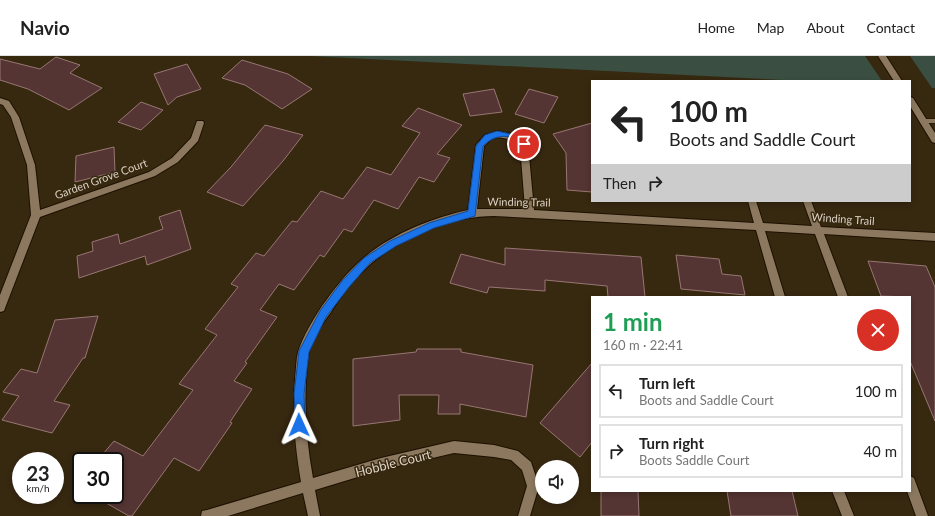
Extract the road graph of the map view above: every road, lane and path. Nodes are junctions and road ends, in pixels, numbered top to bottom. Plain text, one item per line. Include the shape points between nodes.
1 (882, 56) edge
2 (897, 80) edge
3 (0, 101) edge
4 (911, 102) edge
5 (923, 121) junction
6 (935, 121) edge
7 (200, 123) dead end
8 (935, 140) edge
9 (752, 202) edge
10 (807, 202) edge
11 (472, 213) junction
12 (530, 213) junction
13 (36, 216) junction
14 (759, 225) junction
15 (818, 229) junction
16 (935, 237) edge
17 (780, 296) edge
18 (843, 296) edge
19 (0, 308) edge
20 (911, 485) edge
21 (308, 486) junction
22 (840, 495) edge
23 (207, 516) edge
24 (314, 516) edge
25 (524, 516) edge
26 (848, 516) edge
27 (922, 516) edge

1 - 2 street
3 - 13 street via 6,103 15,117 31,165
4 - 5 street
5 - 6 lane
5 - 8 street
7 - 13 street, Garden Grove Court via 195,139 180,155 152,174
9 - 14 street
10 - 15 street
11 - 12 street, Winding Trail
11 - 12 street via 480,146 488,137 497,134 518,138 524,144
11 - 21 street, Winding Trail via 432,225 393,243 367,260 323,314 304,351 299,394 299,425
12 - 14 street, Winding Trail
13 - 19 street
14 - 15 street, Winding Trail
14 - 17 street
15 - 16 street, Winding Trail
15 - 18 street
20 - 27 street
21 - 23 street, Hobble Court
21 - 24 street, Winding Trail
21 - 25 street, Hobble Court via 381,464 454,447 494,451 514,455 527,466 533,486
22 - 26 street

